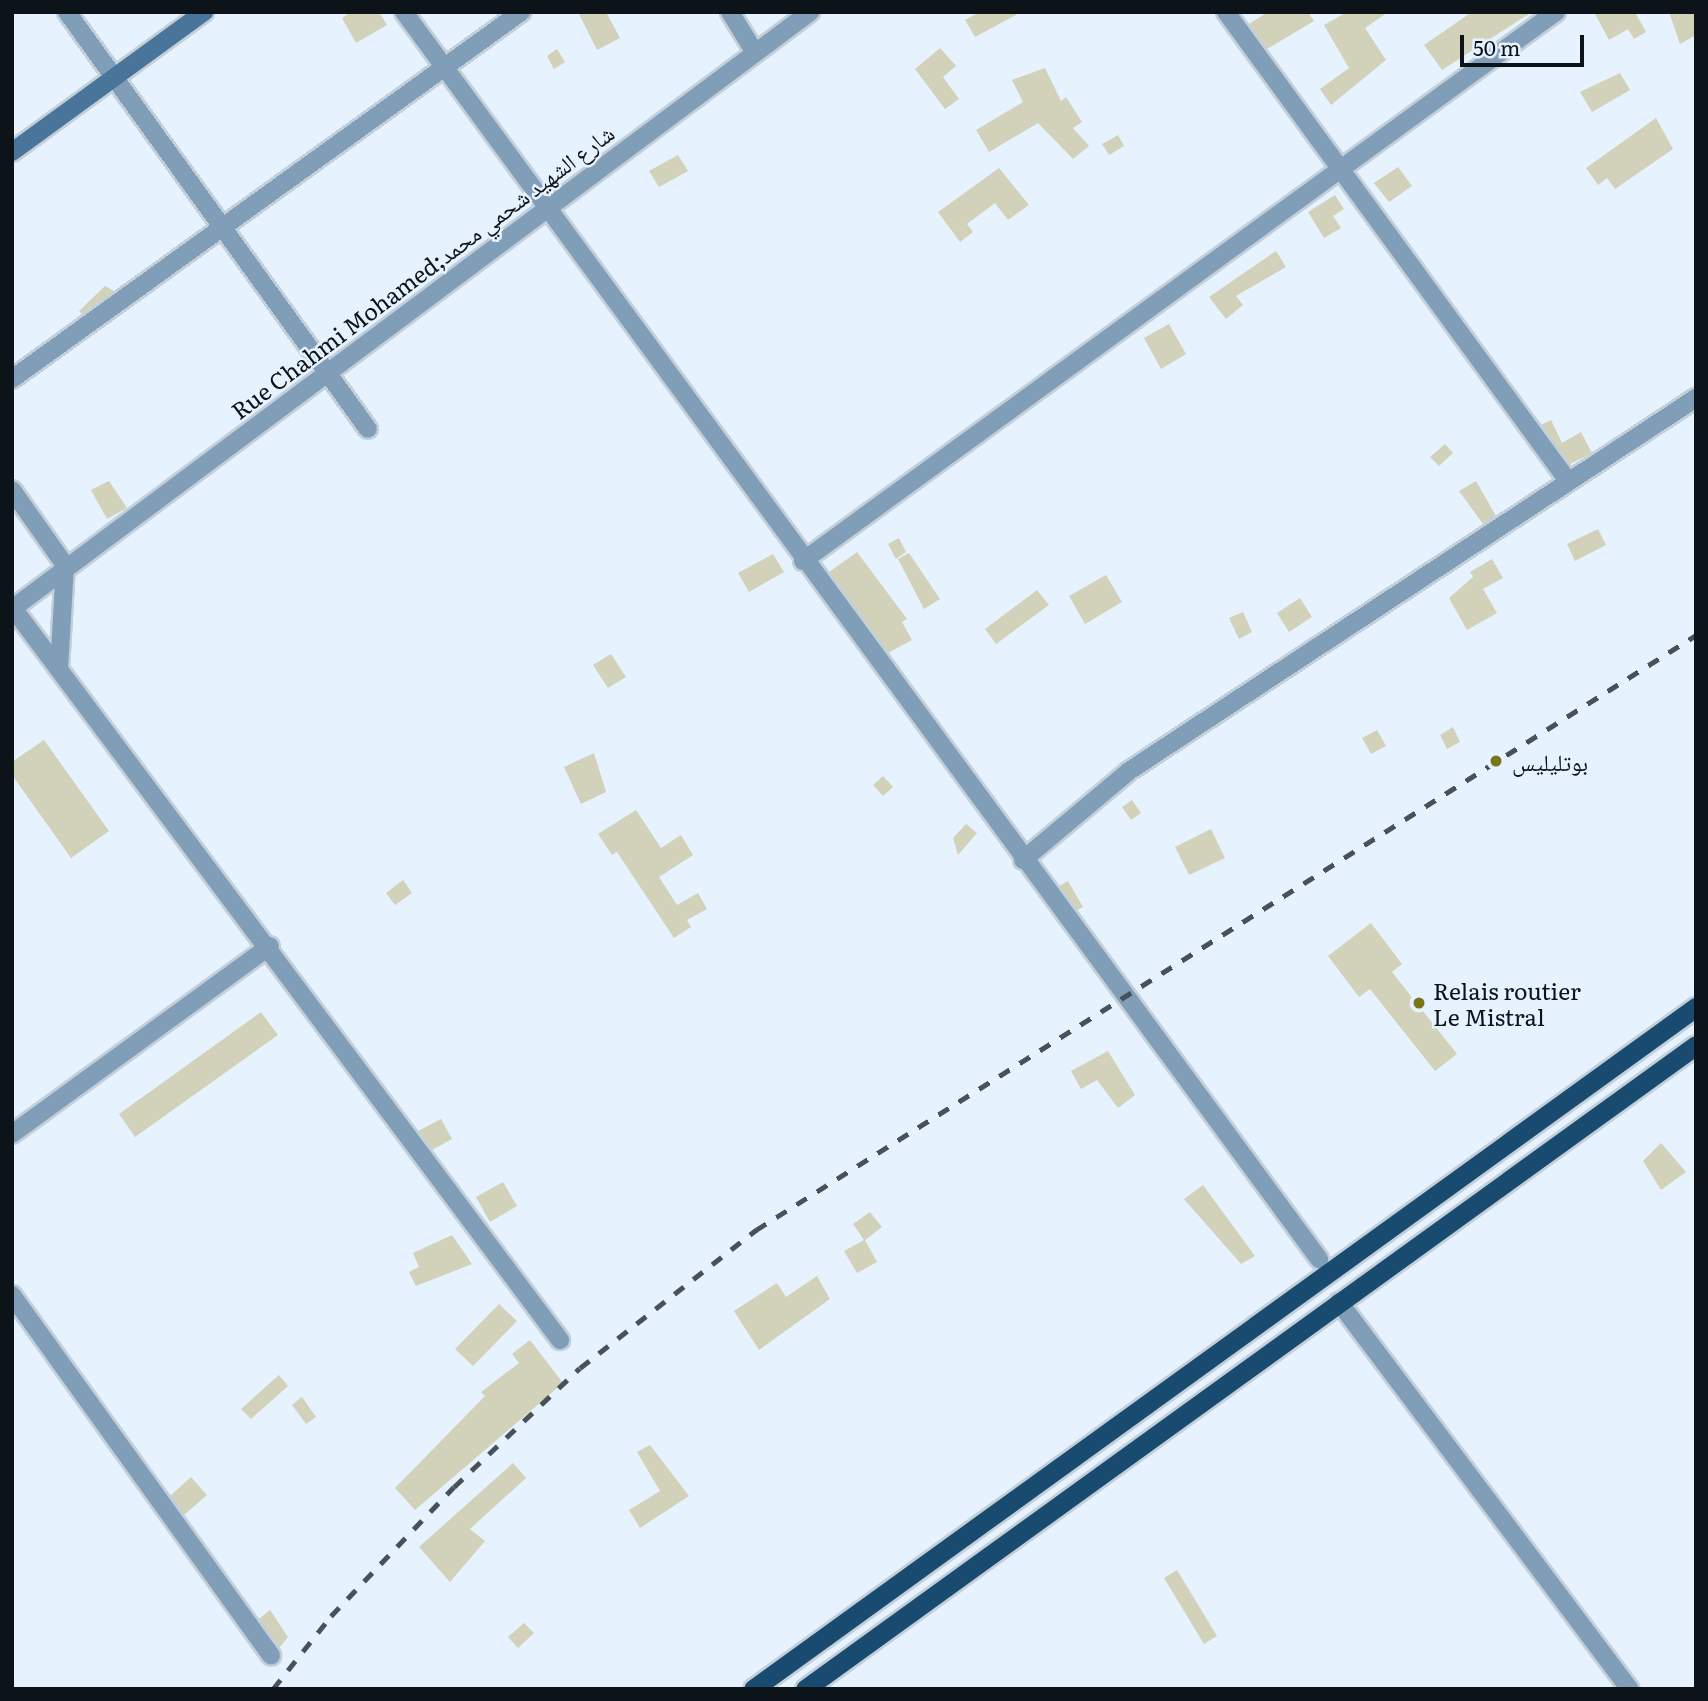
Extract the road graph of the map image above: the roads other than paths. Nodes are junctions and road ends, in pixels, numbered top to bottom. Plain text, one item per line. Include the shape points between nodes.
1 (67, 12) edge
2 (204, 12) edge
3 (404, 12) edge
4 (521, 12) edge
5 (730, 12) edge
6 (810, 12) edge
7 (1226, 12) edge
8 (1556, 12) edge
9 (754, 51) junction
10 (444, 70) junction
11 (115, 76) junction
12 (12, 152) edge
13 (1339, 167) junction
14 (549, 209) junction
15 (226, 225) junction
16 (330, 370) junction
17 (12, 379) edge
18 (1696, 398) edge
19 (368, 429) dead end
20 (1568, 481) junction
21 (12, 489) edge
22 (803, 561) junction
23 (65, 570) junction
24 (13, 609) edge
25 (59, 669) junction
26 (1023, 860) junction
27 (270, 946) junction
28 (1696, 1007) edge
29 (1696, 1045) edge
30 (12, 1134) edge
31 (1319, 1259) dead end
32 (12, 1295) edge
33 (1339, 1302) junction
34 (560, 1339) dead end
35 (271, 1656) dead end
36 (753, 1689) edge
37 (805, 1689) edge
38 (1630, 1689) edge

1 - 11 street
2 - 11 main road
3 - 10 street
4 - 10 street
5 - 9 street
6 - 9 street, Rue Chahmi Mohamed;شارع الشهيد شحمي محمد
7 - 13 street
8 - 13 street
9 - 14 street, Rue Chahmi Mohamed;شارع الشهيد شحمي محمد
10 - 14 street
10 - 15 street
11 - 12 main road
11 - 15 street
13 - 20 street
13 - 22 street
14 - 16 street, Rue Chahmi Mohamed;شارع الشهيد شحمي محمد
14 - 22 street
15 - 16 street
15 - 17 street
16 - 19 street
16 - 23 street, Rue Chahmi Mohamed;شارع الشهيد شحمي محمد
18 - 20 street
20 - 26 street via 1129,771
21 - 23 street
22 - 26 street
23 - 24 street, Rue Chahmi Mohamed;شارع الشهيد شحمي محمد
23 - 25 street
24 - 25 street
25 - 27 street
26 - 31 street
27 - 30 street
27 - 34 street
28 - 36 highway
29 - 33 highway
32 - 35 street
33 - 37 highway
33 - 38 street

